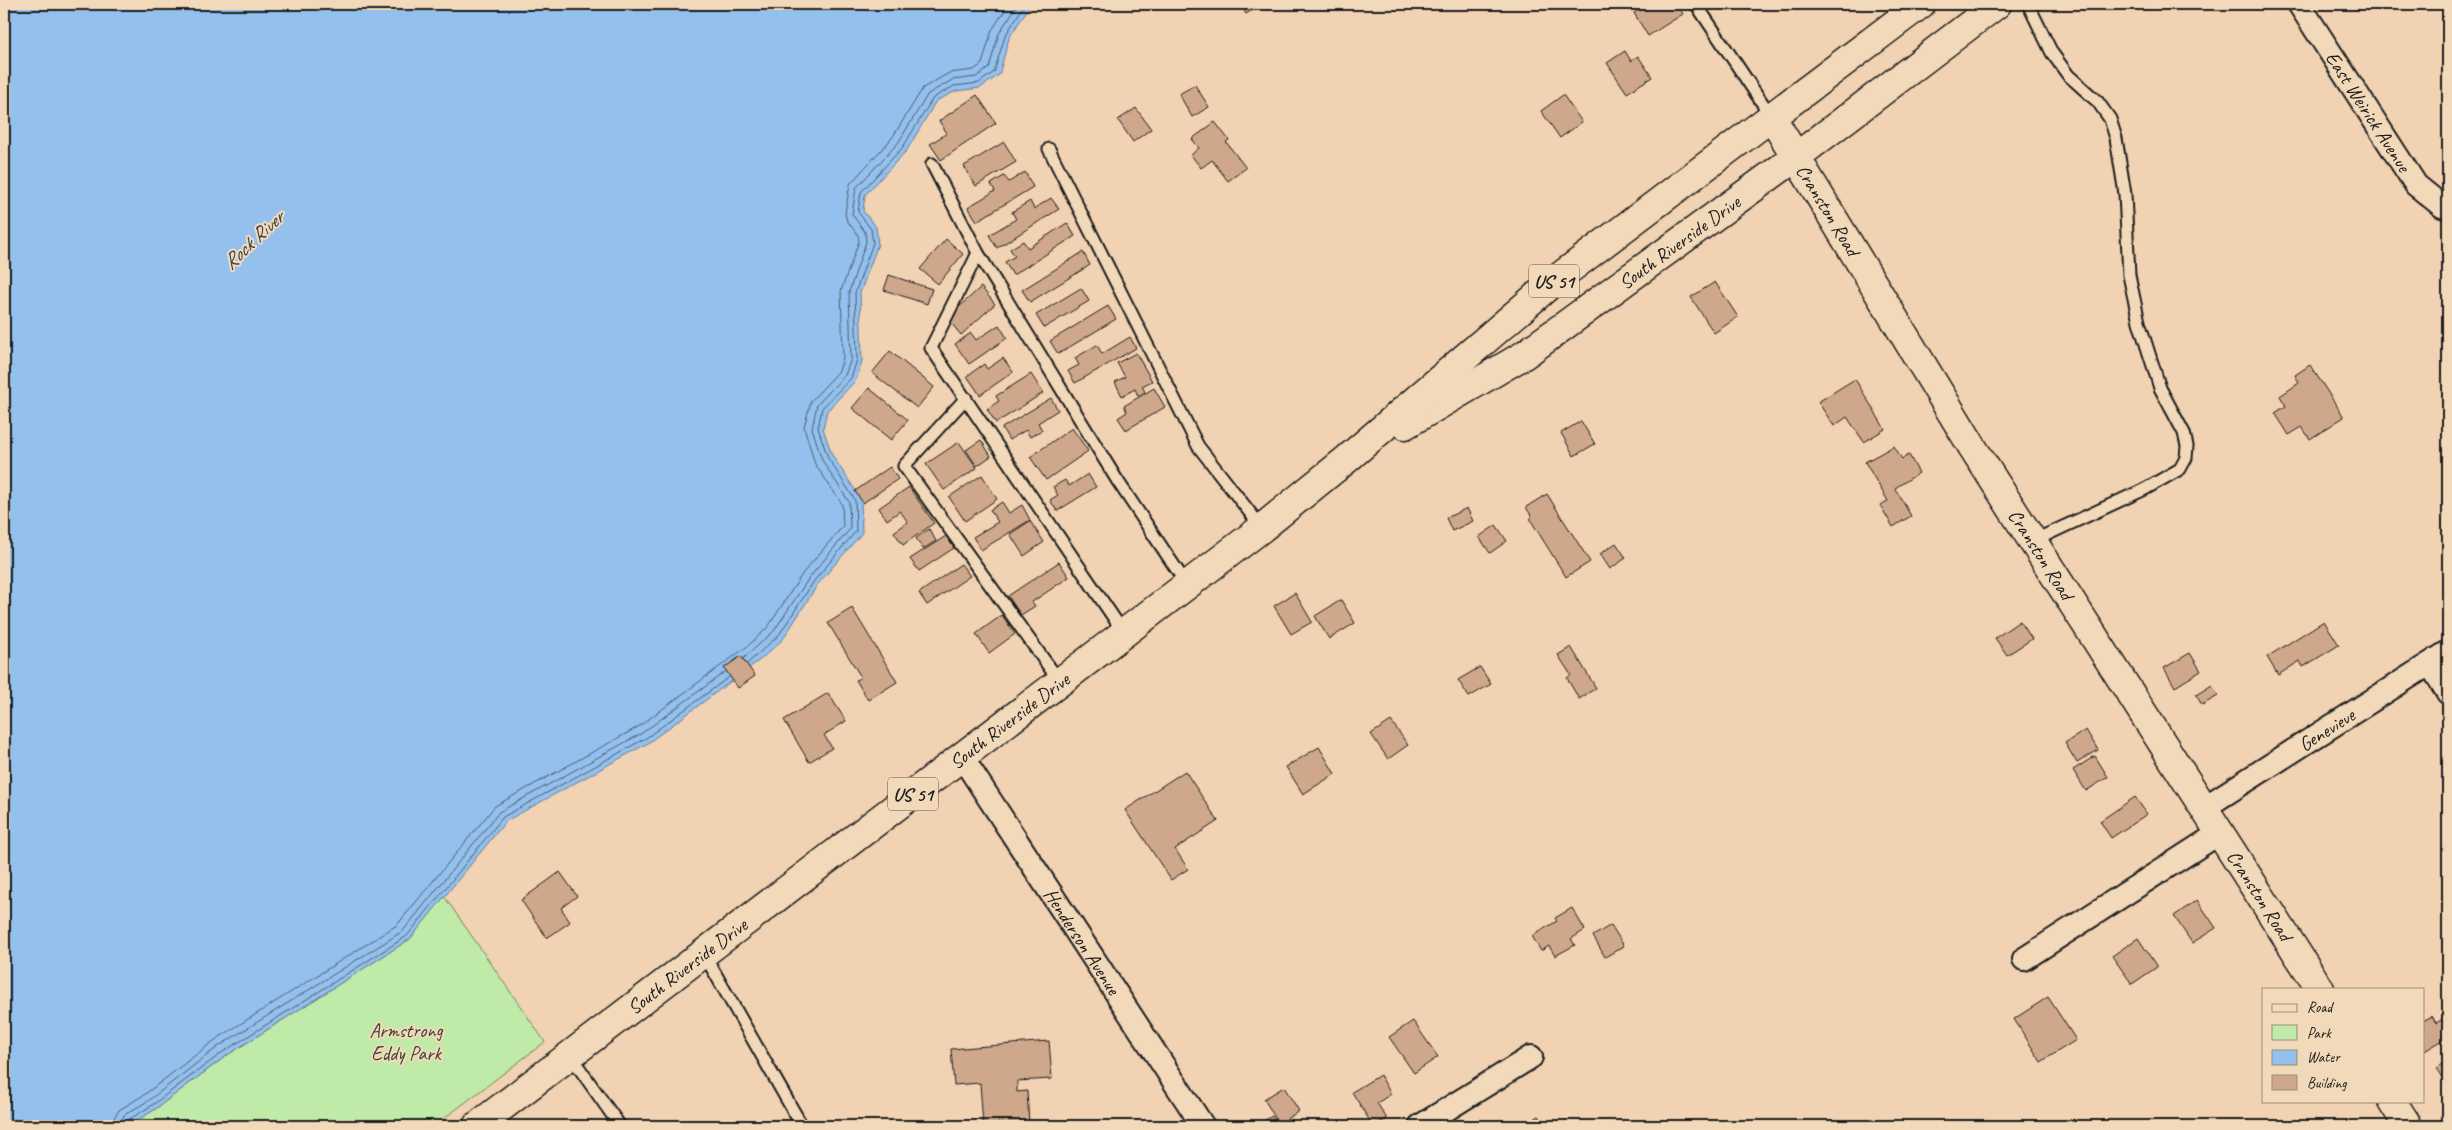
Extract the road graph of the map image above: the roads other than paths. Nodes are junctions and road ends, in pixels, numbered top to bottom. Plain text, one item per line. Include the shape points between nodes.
1 (1696, 4) edge
2 (1921, 4) edge
3 (1998, 4) edge
4 (2028, 4) edge
5 (2299, 4) edge
6 (1771, 116) junction
7 (1049, 149) dead end
8 (1796, 157) junction
9 (932, 164) dead end
10 (2448, 208) edge
11 (978, 253) junction
12 (966, 398) junction
13 (1347, 458) junction
14 (1262, 528) junction
15 (2032, 541) junction
16 (1187, 585) junction
17 (1124, 633) junction
18 (2448, 652) edge
19 (2430, 664) junction
20 (1060, 682) junction
21 (2448, 694) edge
22 (962, 757) junction
23 (2205, 808) junction
24 (2220, 832) junction
25 (704, 954) junction
26 (2024, 959) dead end
27 (2319, 988) edge
28 (570, 1055) junction
29 (1530, 1057) dead end
30 (2393, 1102) edge
31 (477, 1126) edge
32 (620, 1126) edge
33 (802, 1126) edge
34 (1203, 1126) edge
35 (1420, 1126) edge
36 (2408, 1126) edge

1 - 6 lane
2 - 6 main road, South Riverside Drive / US 51
3 - 8 main road, South Riverside Drive / US 51
4 - 15 lane via 2052,52 2068,75 2098,102 2110,119 2125,194 2129,275 2139,322 2160,388 2184,433 2187,446 2186,458 2180,469 2145,489
5 - 10 street, East Weirick Avenue via 2416,185
6 - 8 main road, Cranston Road
6 - 13 main road, South Riverside Drive / US 51 via 1554,281
7 - 14 lane via 1198,446
8 - 13 main road, South Riverside Drive / US 51 via 1524,355
8 - 15 main road, Cranston Road
9 - 11 lane
11 - 12 lane via 932,348
11 - 16 lane via 1117,480
12 - 17 lane
12 - 20 lane via 904,466
13 - 14 main road, South Riverside Drive / US 51
14 - 16 main road, South Riverside Drive / US 51
15 - 23 main road, Cranston Road
16 - 17 main road, South Riverside Drive / US 51
17 - 20 main road, South Riverside Drive / US 51
18 - 19 street, Genevieve
19 - 21 street
19 - 23 street, Genevieve
20 - 22 main road, South Riverside Drive / US 51
22 - 25 main road, South Riverside Drive / US 51
22 - 34 street, Henderson Avenue
23 - 24 main road, Cranston Road
24 - 26 street
24 - 27 main road, Cranston Road
25 - 28 main road, South Riverside Drive / US 51
25 - 33 lane
28 - 31 main road, South Riverside Drive / US 51
28 - 32 lane
29 - 35 street
30 - 36 main road

